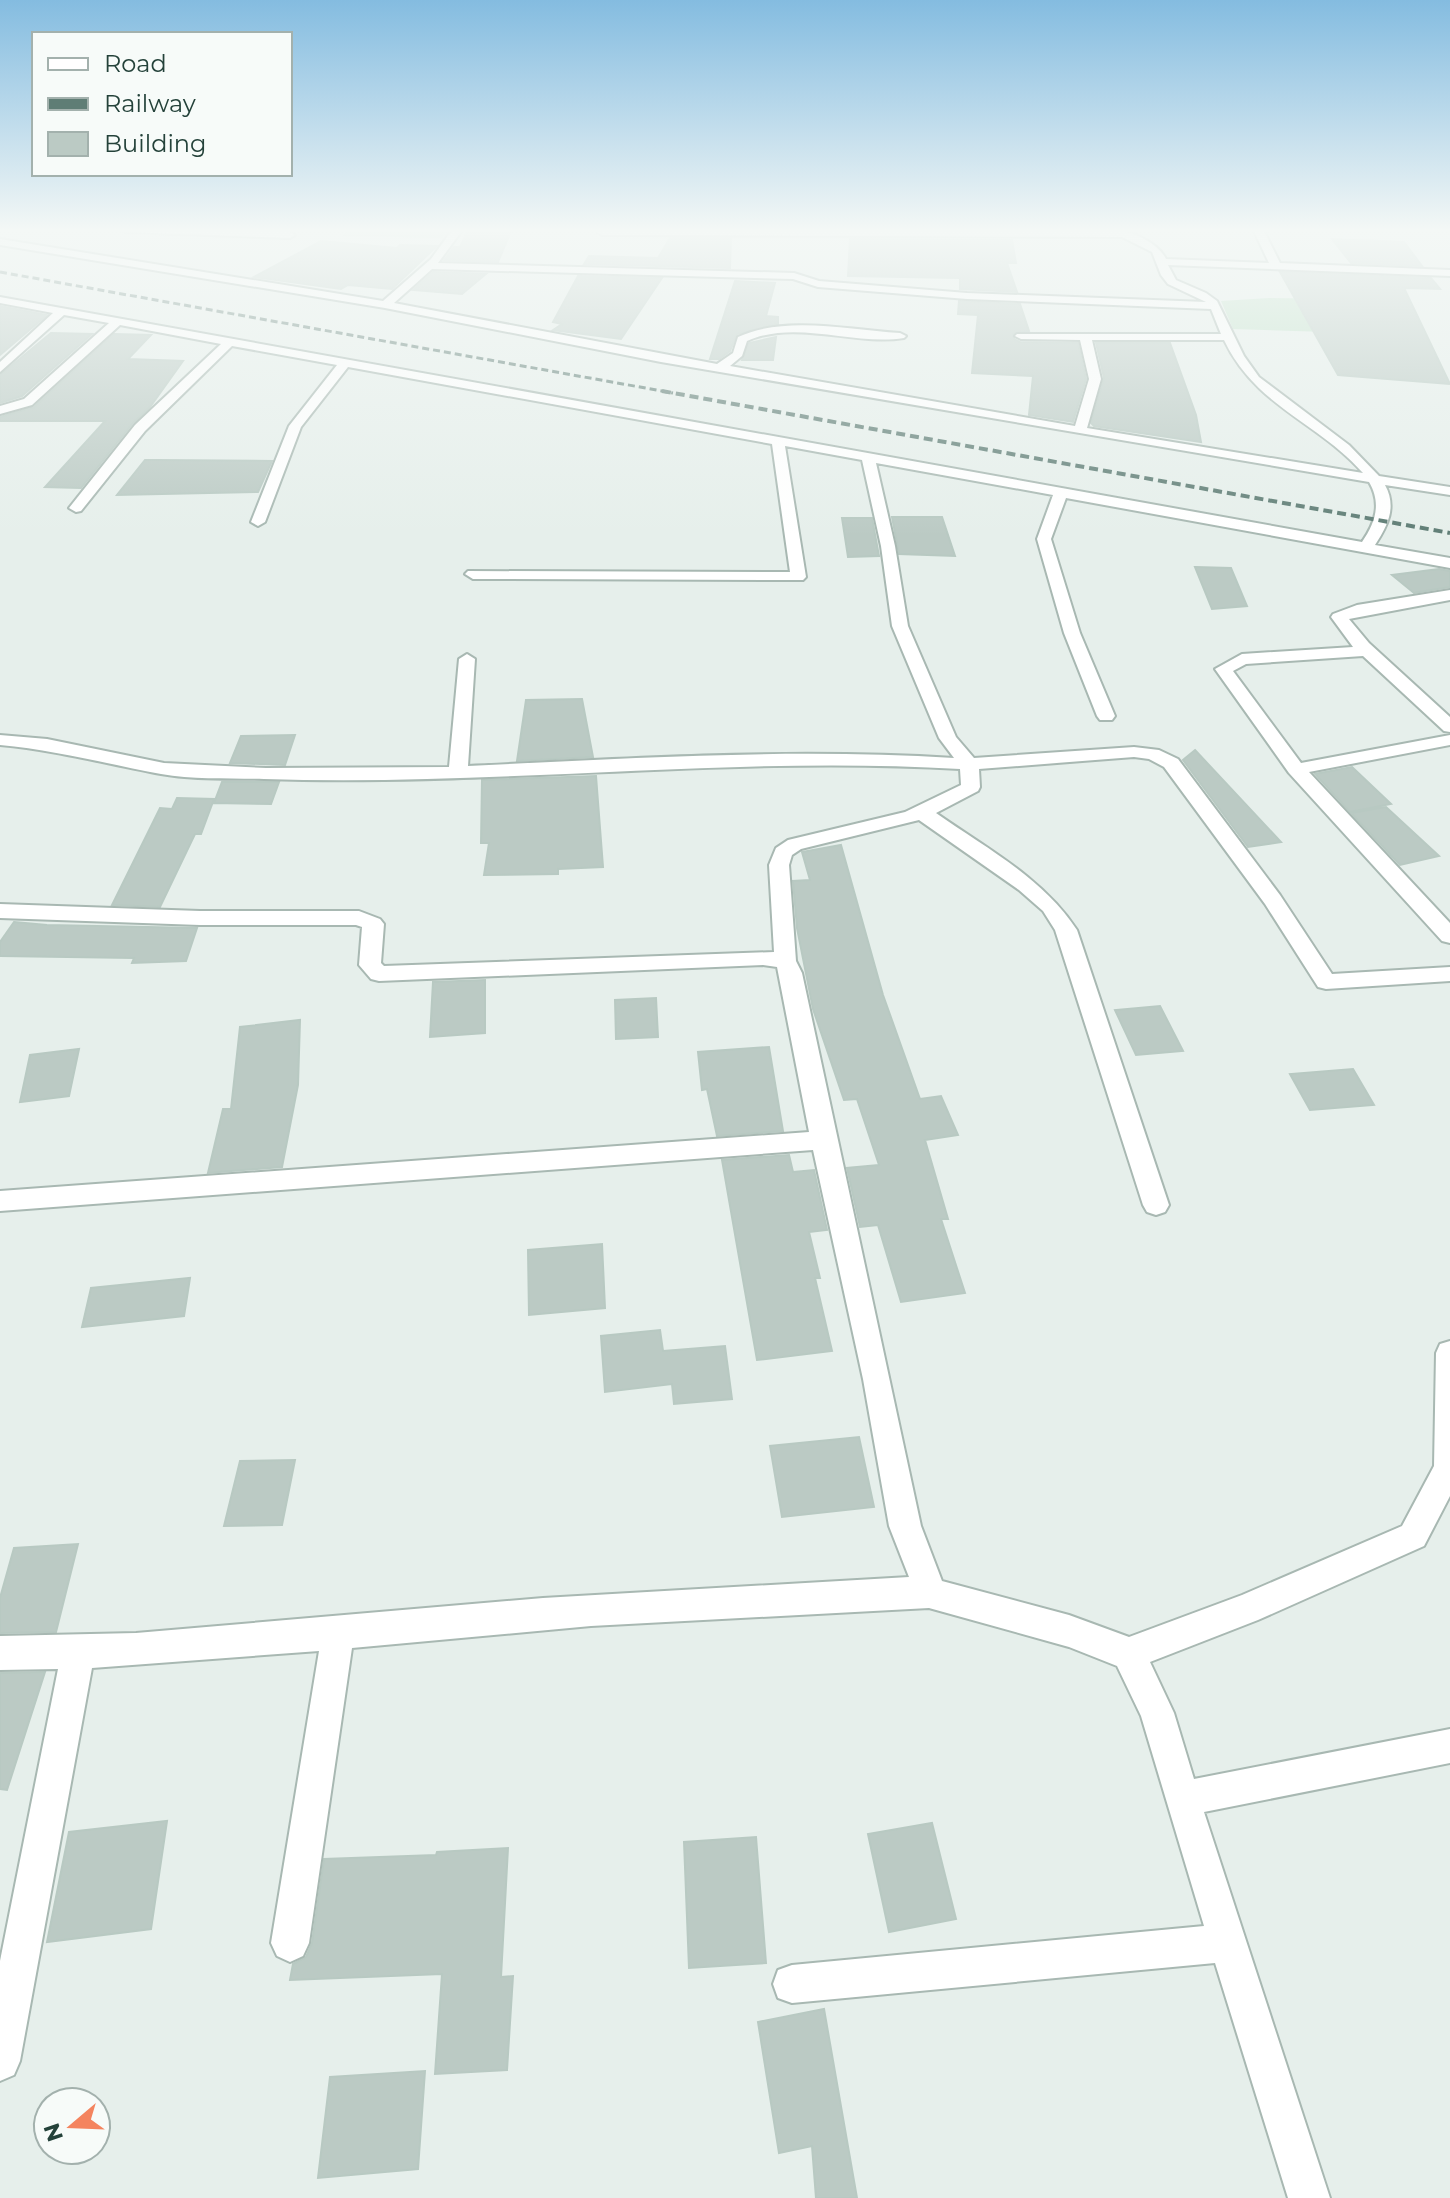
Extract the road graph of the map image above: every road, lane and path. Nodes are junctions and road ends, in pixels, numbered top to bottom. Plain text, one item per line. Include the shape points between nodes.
1 (40, 332) edge
2 (106, 332) edge
3 (167, 332) edge
4 (526, 332) edge
5 (769, 332) edge
6 (818, 332) edge
7 (1226, 332) edge
8 (900, 336) dead end
9 (1021, 336) dead end
10 (1085, 336) junction
11 (1228, 337) junction
12 (229, 342) junction
13 (345, 362) junction
14 (0, 368) edge
15 (720, 368) junction
16 (0, 410) edge
17 (1080, 431) junction
18 (778, 441) junction
19 (868, 458) junction
20 (1376, 481) junction
21 (1450, 491) edge
22 (1060, 494) junction
23 (76, 508) dead end
24 (258, 522) dead end
25 (1366, 547) junction
26 (1433, 560) junction
27 (1450, 563) edge
28 (1450, 570) edge
29 (473, 574) dead end
30 (1450, 595) edge
31 (1363, 647) junction
32 (467, 659) dead end
33 (1106, 716) dead end
34 (1450, 727) edge
35 (0, 740) edge
36 (1450, 740) edge
37 (969, 764) junction
38 (1296, 769) junction
39 (458, 772) junction
40 (921, 812) junction
41 (0, 911) edge
42 (1450, 936) edge
43 (785, 961) junction
44 (1450, 974) edge
45 (823, 1140) junction
46 (0, 1201) edge
47 (1156, 1205) dead end
48 (1450, 1353) edge
49 (930, 1592) junction
50 (338, 1634) junction
51 (0, 1653) edge
52 (78, 1654) junction
53 (1129, 1654) junction
54 (1450, 1746) edge
55 (1182, 1799) junction
56 (290, 1943) dead end
57 (1227, 1943) junction
58 (792, 1984) dead end
59 (0, 2061) edge
60 (1309, 2198) edge

1 - 14 street
2 - 16 street via 28,402
3 - 12 street
4 - 15 street
5 - 15 street via 742,339 738,354
6 - 8 street
7 - 11 street
9 - 10 street
10 - 11 street
10 - 17 street via 1095,379
11 - 20 street via 1259,385 1330,438
12 - 13 street
12 - 23 street via 140,428
13 - 18 street
13 - 24 street via 295,426
15 - 17 street
17 - 20 street
18 - 19 street
18 - 29 street via 798,577
19 - 22 street
19 - 37 street via 900,626 948,738
20 - 21 street
20 - 25 street via 1384,511
22 - 25 street
22 - 33 street via 1044,539 1072,633
25 - 26 street
26 - 27 street
26 - 28 street
30 - 31 street via 1339,617
31 - 34 street
31 - 38 street via 1344,654 1242,659 1223,669
32 - 39 street
35 - 39 street via 205,772
36 - 38 street
37 - 39 street via 869,758 716,760
37 - 40 street via 971,787
37 - 44 street via 1153,754 1171,763 1326,982
38 - 42 street
40 - 43 street via 795,844 783,852 779,865
40 - 47 street via 1026,885 1066,930
41 - 43 street via 359,918 373,924 370,965 379,974
43 - 45 street
45 - 46 street
45 - 49 street via 905,1526
48 - 53 street via 1449,1468 1413,1536
49 - 50 street via 542,1614
49 - 53 street via 1069,1631
50 - 52 street
50 - 56 street
51 - 52 street
52 - 59 street
53 - 55 street via 1157,1713
54 - 55 street
55 - 57 street
57 - 58 street
57 - 60 street

